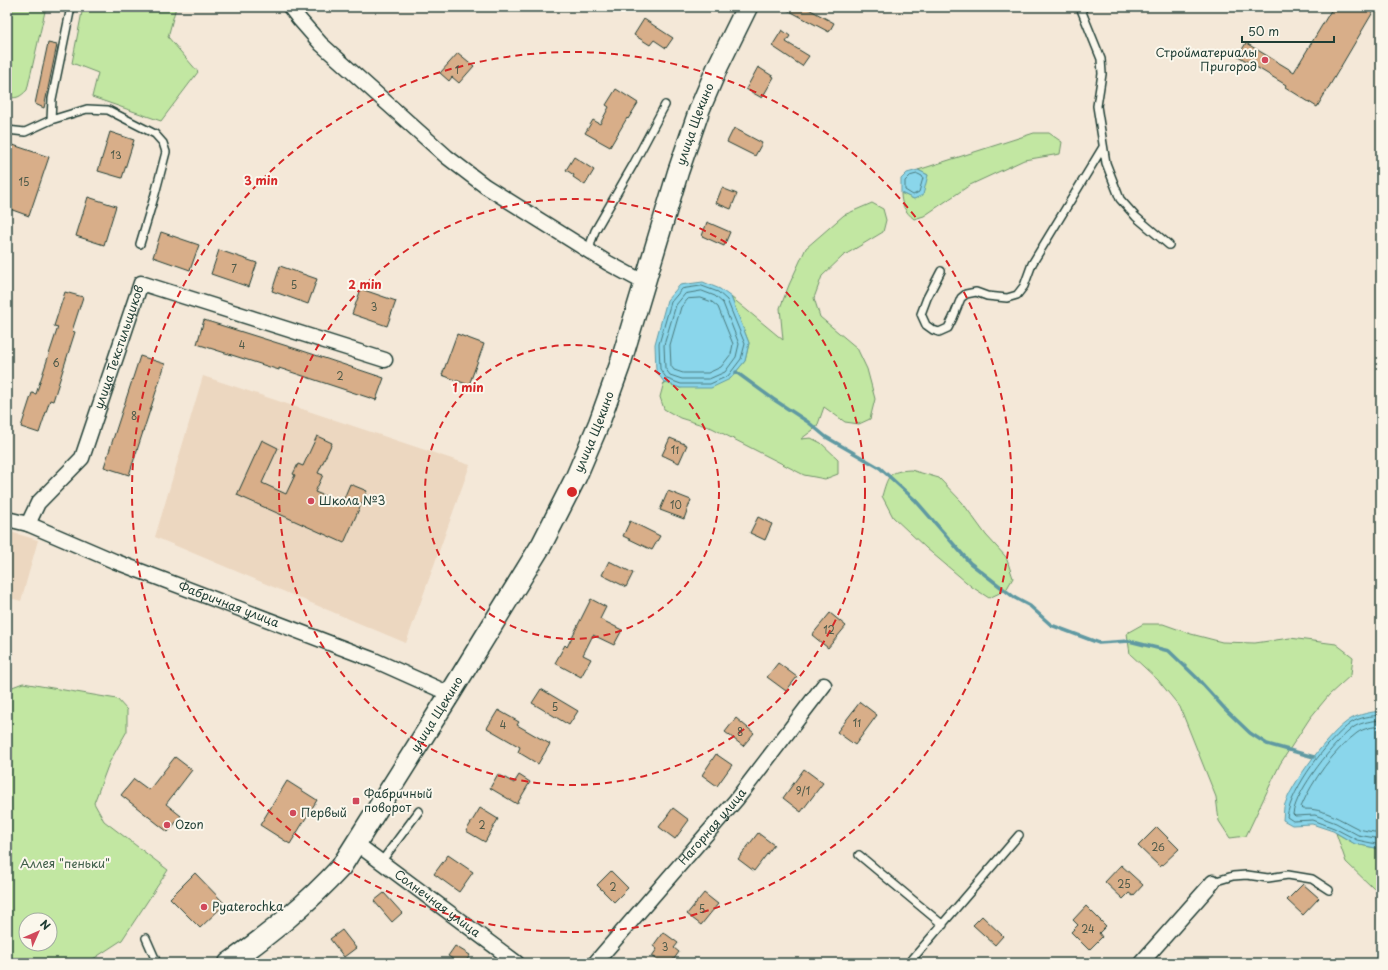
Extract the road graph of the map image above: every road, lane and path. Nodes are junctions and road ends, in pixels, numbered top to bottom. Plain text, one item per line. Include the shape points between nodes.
1 (71, 7) edge
2 (290, 7) edge
3 (747, 7) edge
4 (1080, 7) edge
5 (665, 105) dead end
6 (51, 120) junction
7 (7, 130) edge
8 (1103, 148) junction
9 (140, 244) dead end
10 (1169, 245) dead end
11 (590, 251) junction
12 (941, 271) dead end
13 (645, 283) junction
14 (385, 360) dead end
15 (7, 519) edge
16 (28, 524) junction
17 (824, 685) dead end
18 (450, 694) junction
19 (419, 811) dead end
20 (1019, 834) dead end
21 (357, 844) junction
22 (859, 856) dead end
23 (381, 862) junction
24 (1213, 882) joint
25 (1329, 890) dead end
26 (943, 925) junction
27 (146, 938) dead end
28 (157, 963) edge
29 (229, 963) edge
30 (517, 963) edge
31 (595, 963) edge
32 (909, 963) edge
33 (1141, 963) edge

1 - 6 lane via 52,99
2 - 11 street via 321,44 447,157 485,186
3 - 13 main road, улица Щекино via 700,108
4 - 8 lane via 1101,59 1102,74 1097,106
5 - 11 lane via 595,231 590,242
6 - 7 lane via 25,132
6 - 9 lane via 87,109 108,110 155,134 163,143 166,152
8 - 10 lane via 1120,199 1136,217
8 - 12 lane via 1032,264 1024,286 1017,295 1007,298 976,292 966,294 961,298 948,328 939,332 926,325 921,314
11 - 13 street
13 - 18 main road, улица Щекино via 615,380 576,477 542,544
14 - 16 street, улица Текстильщиков via 141,283 82,458 38,503
15 - 16 street, Фабричная улица
16 - 18 street, Фабричная улица via 114,561 374,660
17 - 31 street, Нагорная улица via 736,800
18 - 21 main road, улица Щекино
19 - 23 lane
20 - 26 lane
21 - 23 street, Солнечная улица
21 - 29 main road, улица Щекино via 341,867 314,895 288,919
22 - 26 lane
23 - 30 street, Солнечная улица
24 - 25 lane via 1233,876 1268,878 1288,875 1312,879
24 - 33 street
26 - 32 lane
27 - 28 lane

